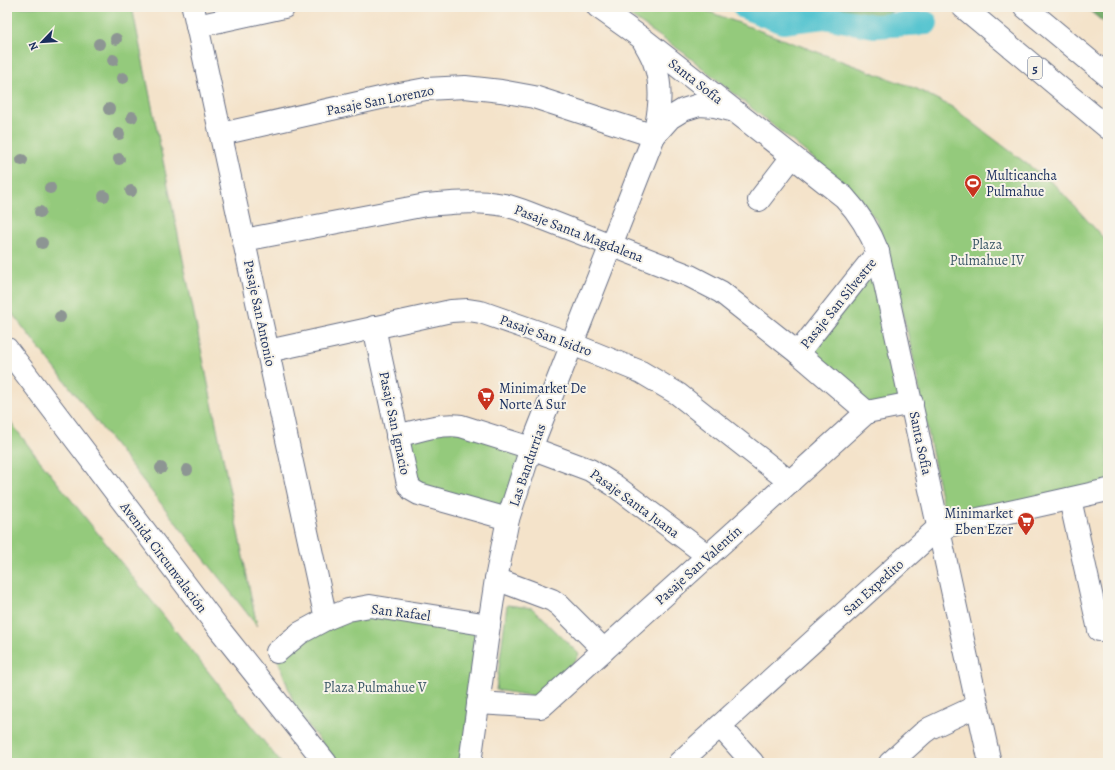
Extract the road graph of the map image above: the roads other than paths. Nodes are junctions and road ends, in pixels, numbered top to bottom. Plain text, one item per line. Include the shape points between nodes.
1 (284, 7) edge
2 (598, 7) edge
3 (963, 7) edge
4 (1025, 7) edge
5 (195, 16) edge
6 (643, 39) junction
7 (1108, 76) edge
8 (734, 111) junction
9 (1108, 128) edge
10 (221, 134) junction
11 (654, 136) junction
12 (792, 157) junction
13 (759, 200) dead end
14 (244, 240) junction
15 (611, 244) junction
16 (878, 252) junction
17 (374, 327) junction
18 (572, 344) junction
19 (7, 348) edge
20 (268, 350) junction
21 (798, 353) junction
22 (912, 403) junction
23 (867, 412) junction
24 (397, 436) junction
25 (531, 448) junction
26 (790, 482) junction
27 (1108, 490) edge
28 (1070, 498) junction
29 (508, 519) junction
30 (938, 528) junction
31 (708, 556) junction
32 (496, 579) junction
33 (326, 619) junction
34 (489, 625) junction
35 (1099, 630) dead end
36 (604, 650) junction
37 (277, 652) dead end
38 (478, 703) junction
39 (977, 706) junction
40 (720, 726) junction
41 (326, 763) edge
42 (470, 763) edge
43 (679, 763) edge
44 (753, 763) edge
45 (890, 763) edge
46 (990, 763) edge

1 - 5 main road
2 - 6 main road, Santa Sofía
3 - 9 main road, 5
4 - 7 main road
5 - 10 main road, Pasaje San Antonio
6 - 8 main road, Santa Sofía
6 - 11 main road, Las Bandurrias via 655,64 659,80 660,98
8 - 11 main road, Las Bandurrias via 699,105 670,118
8 - 12 main road, Santa Sofía
10 - 11 main road, Pasaje San Lorenzo via 389,96 426,89 465,87 534,97
10 - 14 main road, Pasaje San Antonio
11 - 15 main road, Las Bandurrias
12 - 13 main road
12 - 16 main road, Santa Sofía via 844,197 854,208 864,221
14 - 15 main road, Pasaje Santa Magdalena via 426,205 480,202 529,213
14 - 20 main road, Pasaje San Antonio
15 - 18 main road, Las Bandurrias
15 - 21 main road, Pasaje Santa Magdalena via 690,276 721,292
16 - 21 main road, Pasaje San Silvestre
16 - 22 main road, Santa Sofía
17 - 18 main road, Pasaje San Isidro via 451,311 468,310 503,319
17 - 20 main road, Pasaje San Isidro
17 - 24 main road, Pasaje San Ignacio
18 - 25 main road, Las Bandurrias
18 - 26 main road, Pasaje San Isidro via 659,381
19 - 41 main road, Avenida Circunvalación via 220,630
20 - 33 main road, Pasaje San Antonio
21 - 23 main road, Pasaje Santa Magdalena
22 - 23 main road
22 - 30 main road, Santa Sofía
23 - 26 main road, Pasaje San Valentín
24 - 25 main road, Pasaje Santa Juana via 452,424
24 - 29 main road, Pasaje San Ignacio via 408,484 412,490
25 - 29 main road, Las Bandurrias
25 - 31 main road, Pasaje Santa Juana via 602,477
26 - 31 main road, Pasaje San Valentín
27 - 28 main road, San Expedito
28 - 30 main road, San Expedito
28 - 35 main road
29 - 32 main road, Las Bandurrias
30 - 39 main road, Santa Sofía
30 - 40 main road, San Expedito
31 - 36 main road, Pasaje San Valentín
32 - 34 main road, Las Bandurrias
32 - 36 main road via 552,600
33 - 34 main road, San Rafael via 348,610 370,606
33 - 37 main road, San Rafael via 300,633
34 - 38 main road, Las Bandurrias
36 - 38 main road, Pasaje San Valentín via 541,707
38 - 42 main road, Las Bandurrias
39 - 45 main road via 930,728
39 - 46 main road, Santa Sofía
40 - 43 main road, San Expedito
40 - 44 main road

